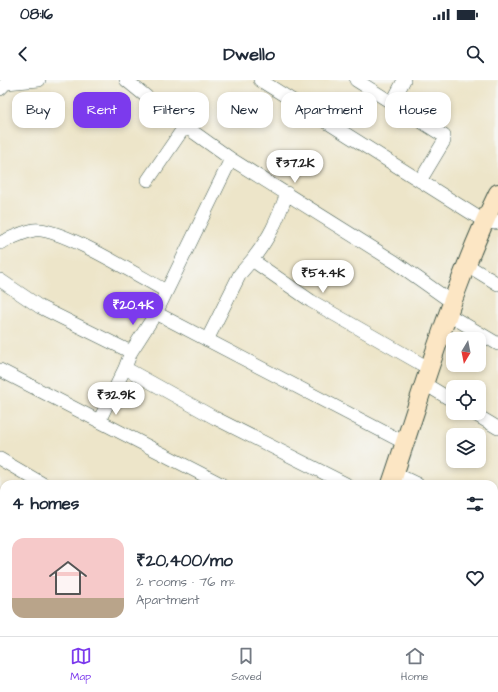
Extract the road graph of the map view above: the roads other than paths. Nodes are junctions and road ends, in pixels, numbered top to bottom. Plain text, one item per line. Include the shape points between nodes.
1 (39, 80) edge
2 (126, 80) edge
3 (260, 80) edge
4 (356, 80) edge
5 (404, 80) edge
6 (0, 89) edge
7 (141, 92) edge
8 (398, 92) edge
9 (385, 99) edge
10 (184, 128) edge
11 (188, 128) edge
12 (431, 128) edge
13 (231, 159) junction
14 (148, 180) dead end
15 (420, 181) junction
16 (287, 193) junction
17 (498, 193) edge
18 (494, 222) edge
19 (0, 242) edge
20 (252, 260) junction
21 (467, 265) junction
22 (0, 280) edge
23 (498, 284) edge
24 (166, 291) junction
25 (451, 308) junction
26 (156, 313) junction
27 (207, 340) junction
28 (498, 344) edge
29 (131, 352) junction
30 (125, 368) junction
31 (0, 370) edge
32 (427, 377) junction
33 (446, 395) edge
34 (485, 420) edge
35 (99, 421) junction
36 (498, 428) edge
37 (405, 443) junction
38 (0, 460) edge
39 (392, 478) edge
40 (36, 480) edge
41 (213, 480) edge
42 (338, 480) edge

1 - 6 street via 6,83
2 - 7 street
3 - 15 street
4 - 9 street
5 - 8 street
10 - 14 street
11 - 13 street
12 - 15 street via 444,136 444,141
13 - 16 street
13 - 24 street
15 - 18 street
16 - 20 street via 275,227
16 - 25 street via 395,262
17 - 18 main road
18 - 21 main road
19 - 24 street via 34,230 50,230
20 - 27 street via 240,274
20 - 32 street
21 - 23 street
21 - 25 main road
22 - 29 street via 40,307
24 - 26 street
25 - 28 street
25 - 32 main road
26 - 27 street
26 - 29 street
27 - 37 street
29 - 30 street
30 - 35 street
30 - 42 street via 215,418
31 - 35 street
32 - 33 street
32 - 37 main road
34 - 36 street
35 - 41 street
37 - 39 main road
38 - 40 street

